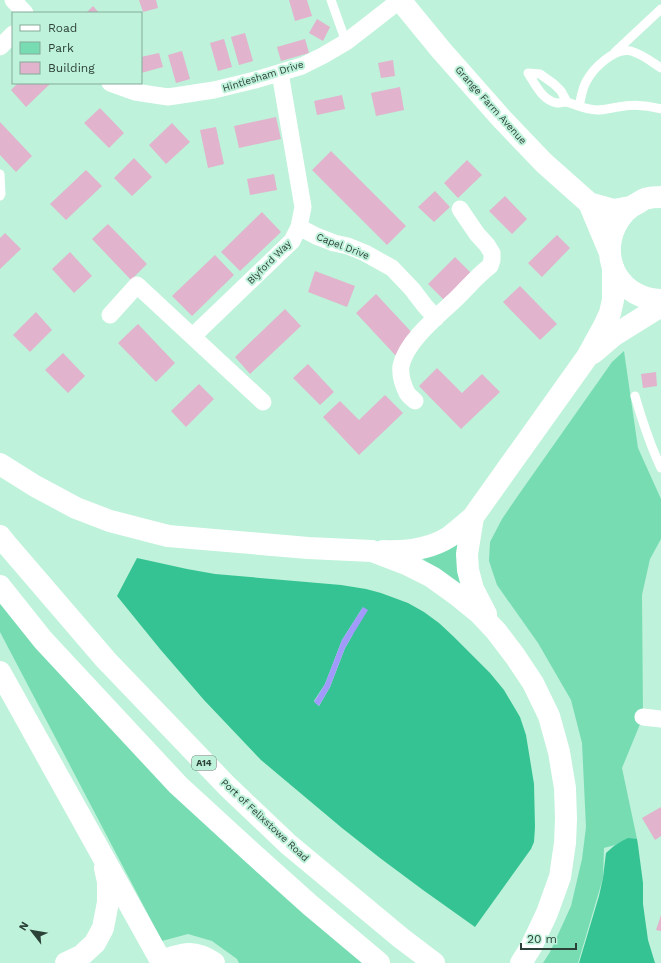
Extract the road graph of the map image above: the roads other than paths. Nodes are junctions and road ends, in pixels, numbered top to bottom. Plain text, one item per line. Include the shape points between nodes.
1 (13, 0) edge
2 (331, 0) edge
3 (400, 0) edge
4 (661, 9) edge
5 (24, 12) edge
6 (12, 35) edge
7 (346, 42) junction
8 (0, 47) edge
9 (612, 54) junction
10 (661, 68) edge
11 (280, 73) junction
12 (113, 84) edge
13 (567, 102) dead end
14 (579, 106) junction
15 (661, 110) edge
16 (0, 174) edge
17 (0, 196) edge
18 (661, 197) edge
19 (589, 203) junction
20 (630, 207) junction
21 (460, 209) dead end
22 (299, 227) junction
23 (611, 261) junction
24 (661, 300) edge
25 (661, 306) edge
26 (110, 315) dead end
27 (436, 318) junction
28 (193, 336) junction
29 (587, 357) junction
30 (635, 396) dead end
31 (415, 401) dead end
32 (263, 402) dead end
33 (0, 464) edge
34 (661, 468) edge
35 (473, 517) junction
36 (0, 536) edge
37 (372, 551) junction
38 (0, 586) edge
39 (496, 631) junction
40 (0, 672) edge
41 (643, 717) dead end
42 (661, 719) edge
43 (102, 857) junction
44 (160, 962) edge
45 (66, 963) edge
46 (214, 963) edge
47 (379, 963) edge
48 (434, 963) edge
49 (521, 963) edge

1 - 5 street
2 - 7 lane
3 - 7 street, Hintlesham Drive
3 - 19 main road, Grange Farm Avenue via 501,118 544,163
4 - 9 lane
6 - 8 street
7 - 11 street, Hintlesham Drive via 302,66
9 - 10 lane via 632,51
9 - 14 lane via 585,83
11 - 12 street, Hintlesham Drive via 214,90 168,97 135,92
11 - 22 street, Blyford Way via 303,207
13 - 14 lane
14 - 15 lane via 597,110 638,105
16 - 17 lane
18 - 20 main road via 649,198
19 - 20 main road, Grange Farm Avenue via 614,210
19 - 23 main road, Grange Farm Avenue
20 - 23 main road via 613,230
21 - 27 street via 487,245 492,253 492,260 490,266
22 - 27 street, Capel Drive via 365,253 392,268
22 - 28 street, Blyford Way via 292,241
23 - 24 main road via 622,283 636,294 652,300
23 - 29 main road via 613,300 610,313
25 - 29 main road via 613,336
26 - 28 street via 137,285
27 - 31 street via 413,343 403,359 401,376 407,394
28 - 32 street
29 - 35 main road
30 - 34 lane
33 - 37 main road via 76,508 110,521 168,536
35 - 37 main road via 448,537 429,546 397,552
35 - 39 main road via 467,554 468,570 473,589
36 - 48 main road, Port of Felixstowe Road / A14 via 106,660 227,786 288,844
37 - 39 main road via 432,577 457,595
38 - 47 main road via 43,640 178,784 250,852
39 - 49 main road via 533,683 549,716 565,788 565,843 560,877 547,914
40 - 43 main road
41 - 42 street
43 - 44 main road
43 - 45 main road via 108,882 108,902 103,928 95,943 81,956
44 - 46 main road via 182,954 194,954 204,956

